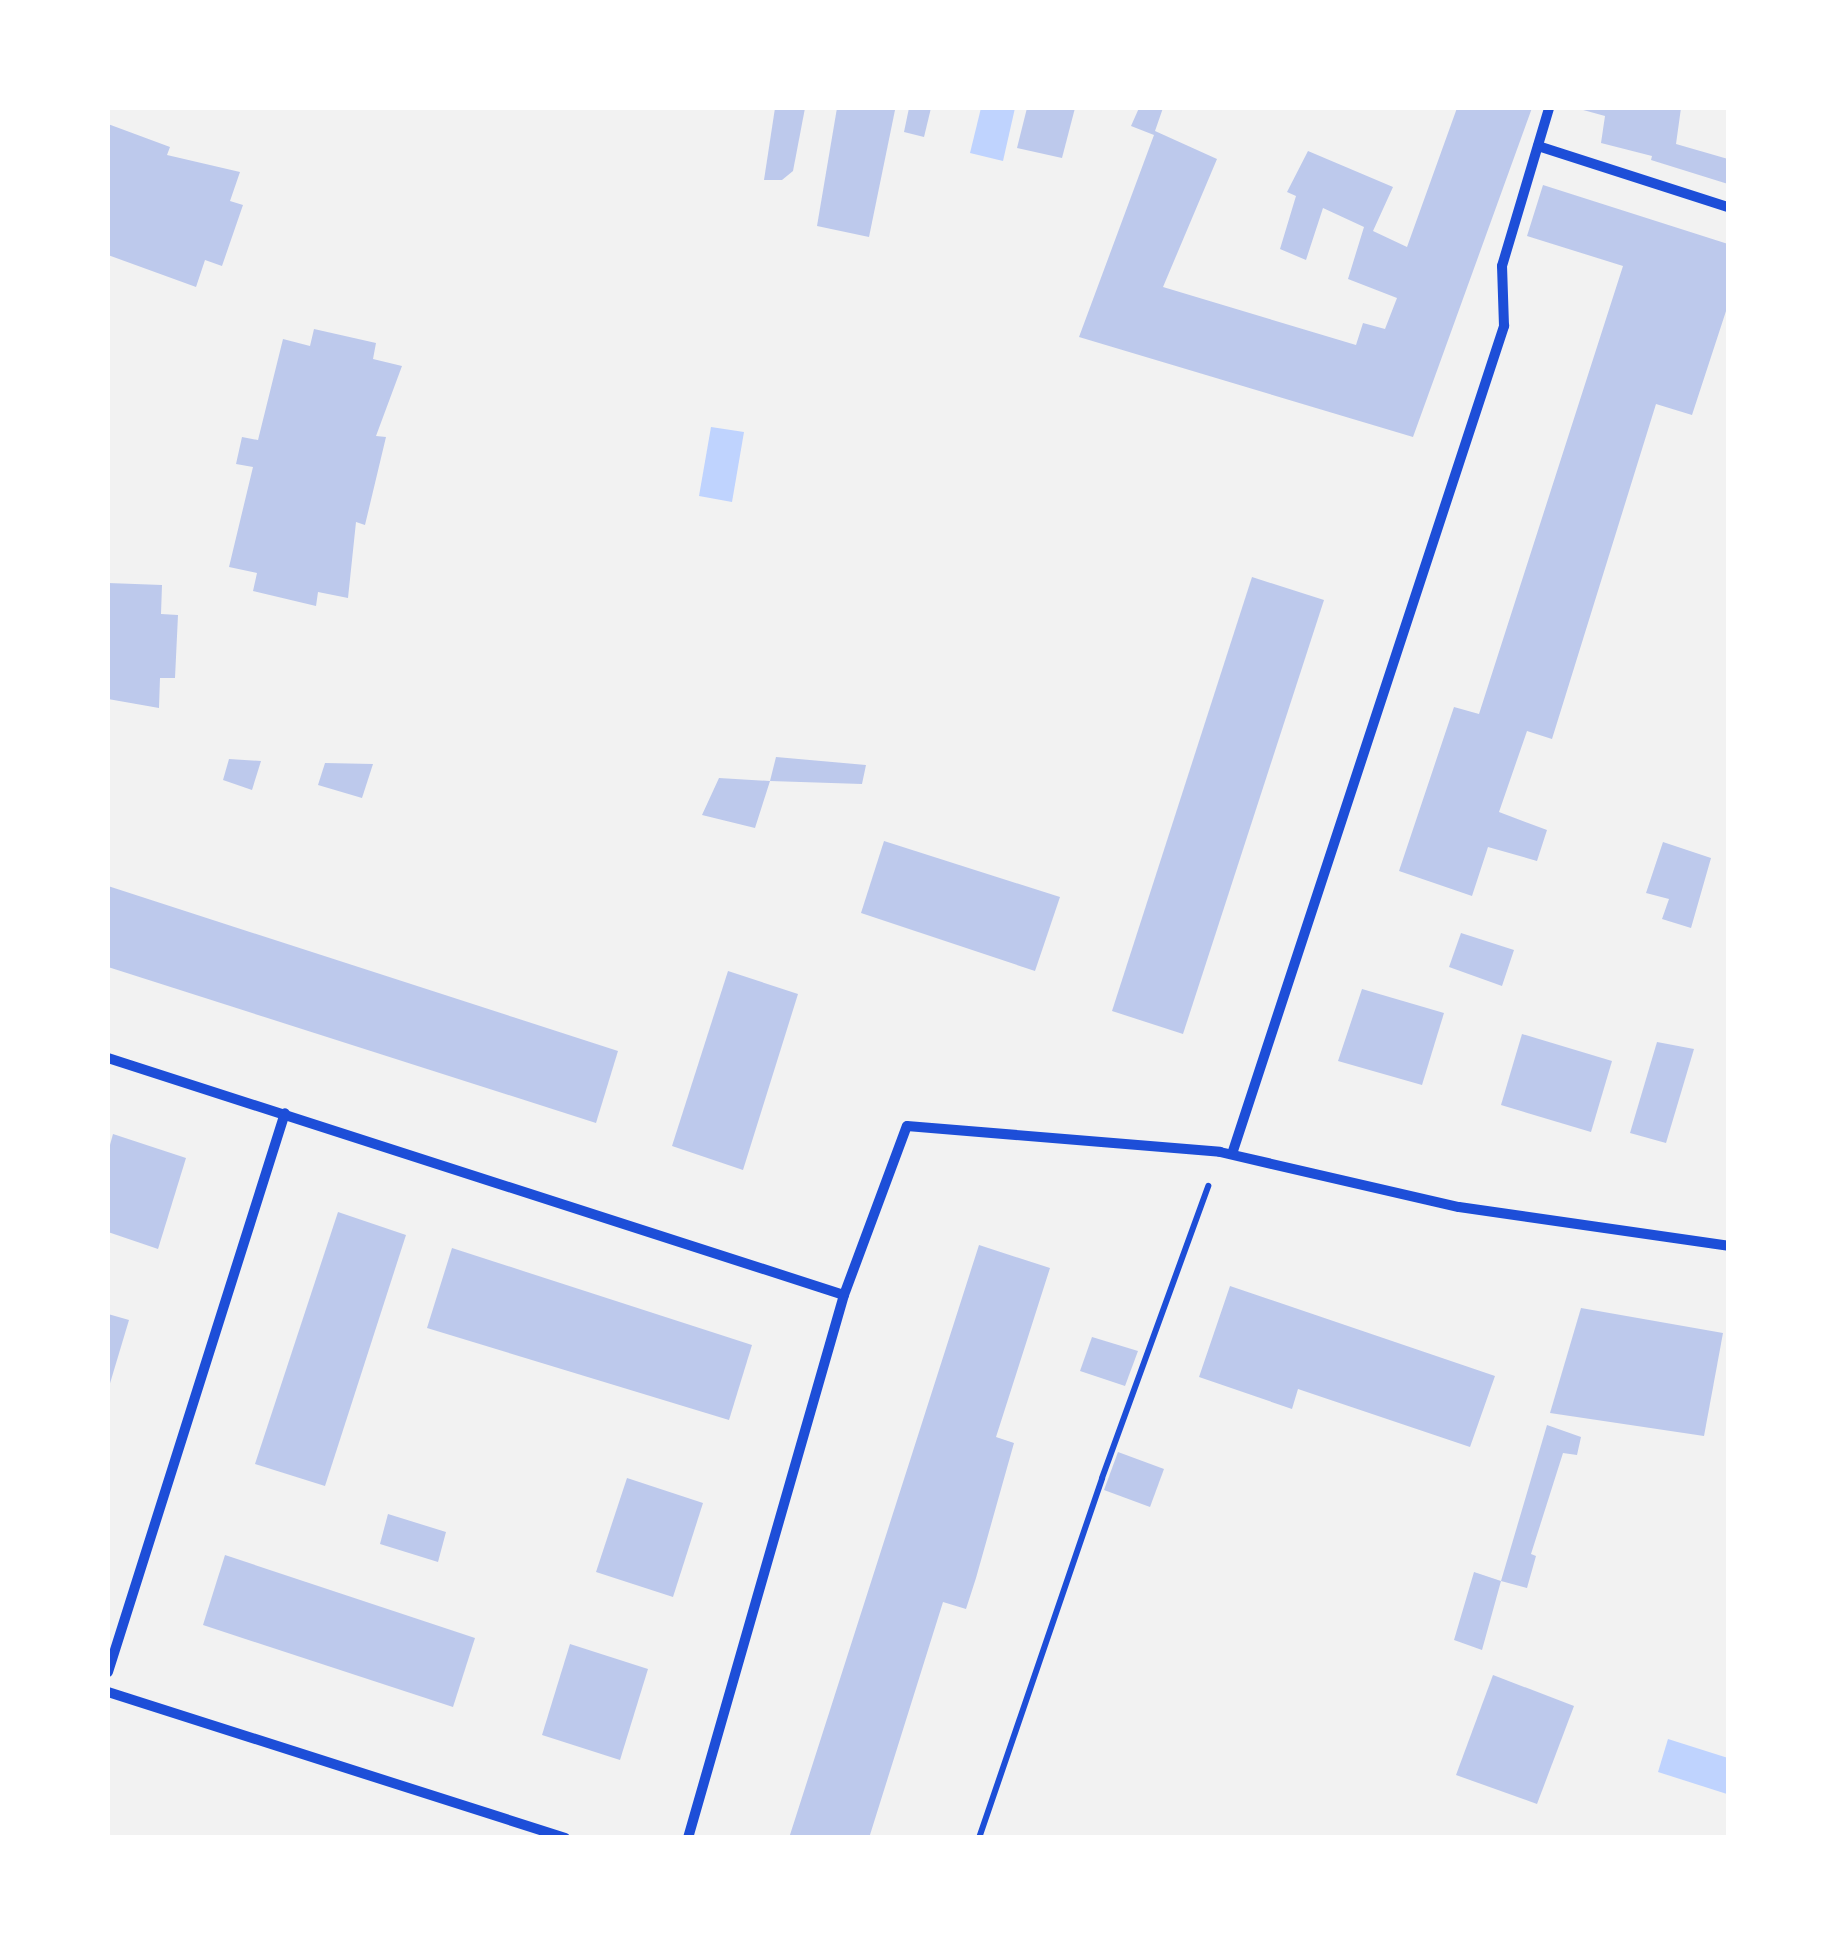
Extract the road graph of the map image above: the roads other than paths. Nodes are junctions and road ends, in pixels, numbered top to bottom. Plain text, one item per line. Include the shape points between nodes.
1 (1550, 108) edge
2 (1538, 146) junction
3 (1728, 208) edge
4 (108, 1058) edge
5 (285, 1113) junction
6 (1226, 1153) junction
7 (1728, 1246) edge
8 (844, 1295) junction
9 (108, 1672) edge
10 (108, 1692) edge
11 (564, 1838) edge
12 (688, 1838) edge

1 - 2 street
2 - 3 street
2 - 6 street via 1502,266 1504,326
4 - 5 street
5 - 8 street
5 - 9 street
6 - 7 street via 1459,1206
6 - 8 street via 907,1126
8 - 12 street
10 - 11 street

